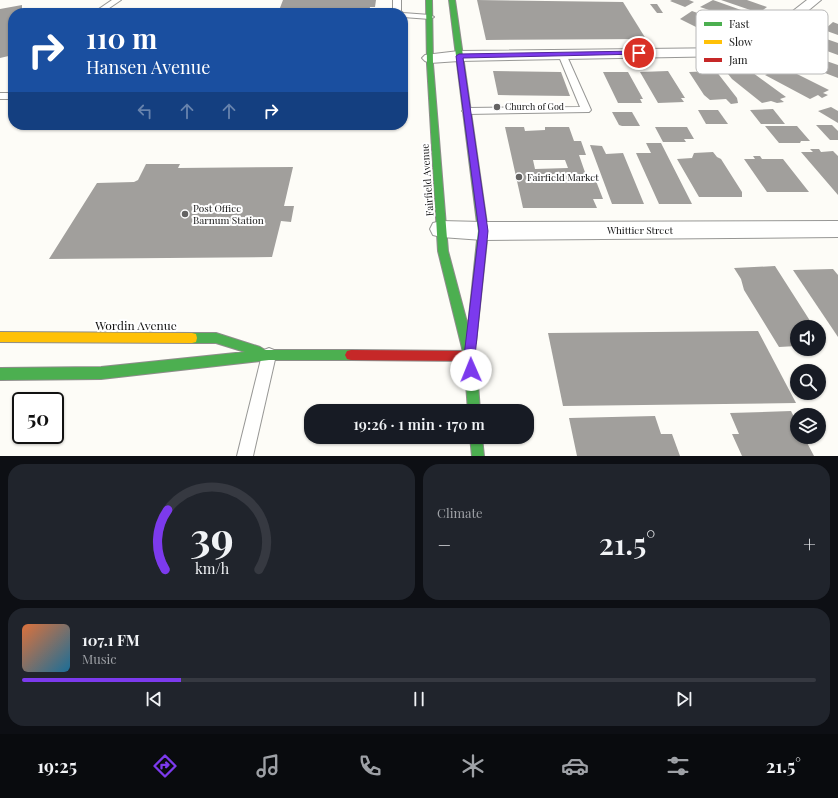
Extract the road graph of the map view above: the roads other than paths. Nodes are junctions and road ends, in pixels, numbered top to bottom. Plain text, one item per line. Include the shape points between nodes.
1 (117, 0) edge
2 (429, 0) edge
3 (452, 0) edge
4 (815, 0) edge
5 (105, 8) edge
6 (802, 10) edge
7 (408, 16) edge
8 (430, 18) junction
9 (696, 52) edge
10 (562, 54) junction
11 (459, 56) junction
12 (430, 58) junction
13 (467, 111) junction
14 (838, 229) edge
15 (441, 230) junction
16 (483, 231) junction
17 (0, 337) edge
18 (269, 355) junction
19 (470, 356) junction
20 (0, 374) edge
21 (473, 404) edge
22 (477, 444) edge
23 (245, 456) edge
24 (478, 456) edge

1 - 5 lane
2 - 8 main road, Fairfield Avenue
3 - 11 main road, Fairfield Avenue
4 - 6 street
7 - 8 lane
8 - 12 main road, Fairfield Avenue
9 - 10 street
10 - 11 street
10 - 13 lane via 586,110
11 - 12 street
11 - 13 main road, Fairfield Avenue
12 - 15 main road, Fairfield Avenue
13 - 16 main road, Fairfield Avenue
14 - 16 street, Whittier Street
15 - 16 street, Whittier Street
15 - 19 main road, Fairfield Avenue via 443,251
16 - 19 main road, Fairfield Avenue
17 - 18 main road, Wordin Avenue via 216,338
18 - 19 main road, Wordin Avenue
18 - 20 main road, Wordin Avenue via 101,373
18 - 23 lane
19 - 21 main road, Fairfield Avenue
22 - 24 main road

